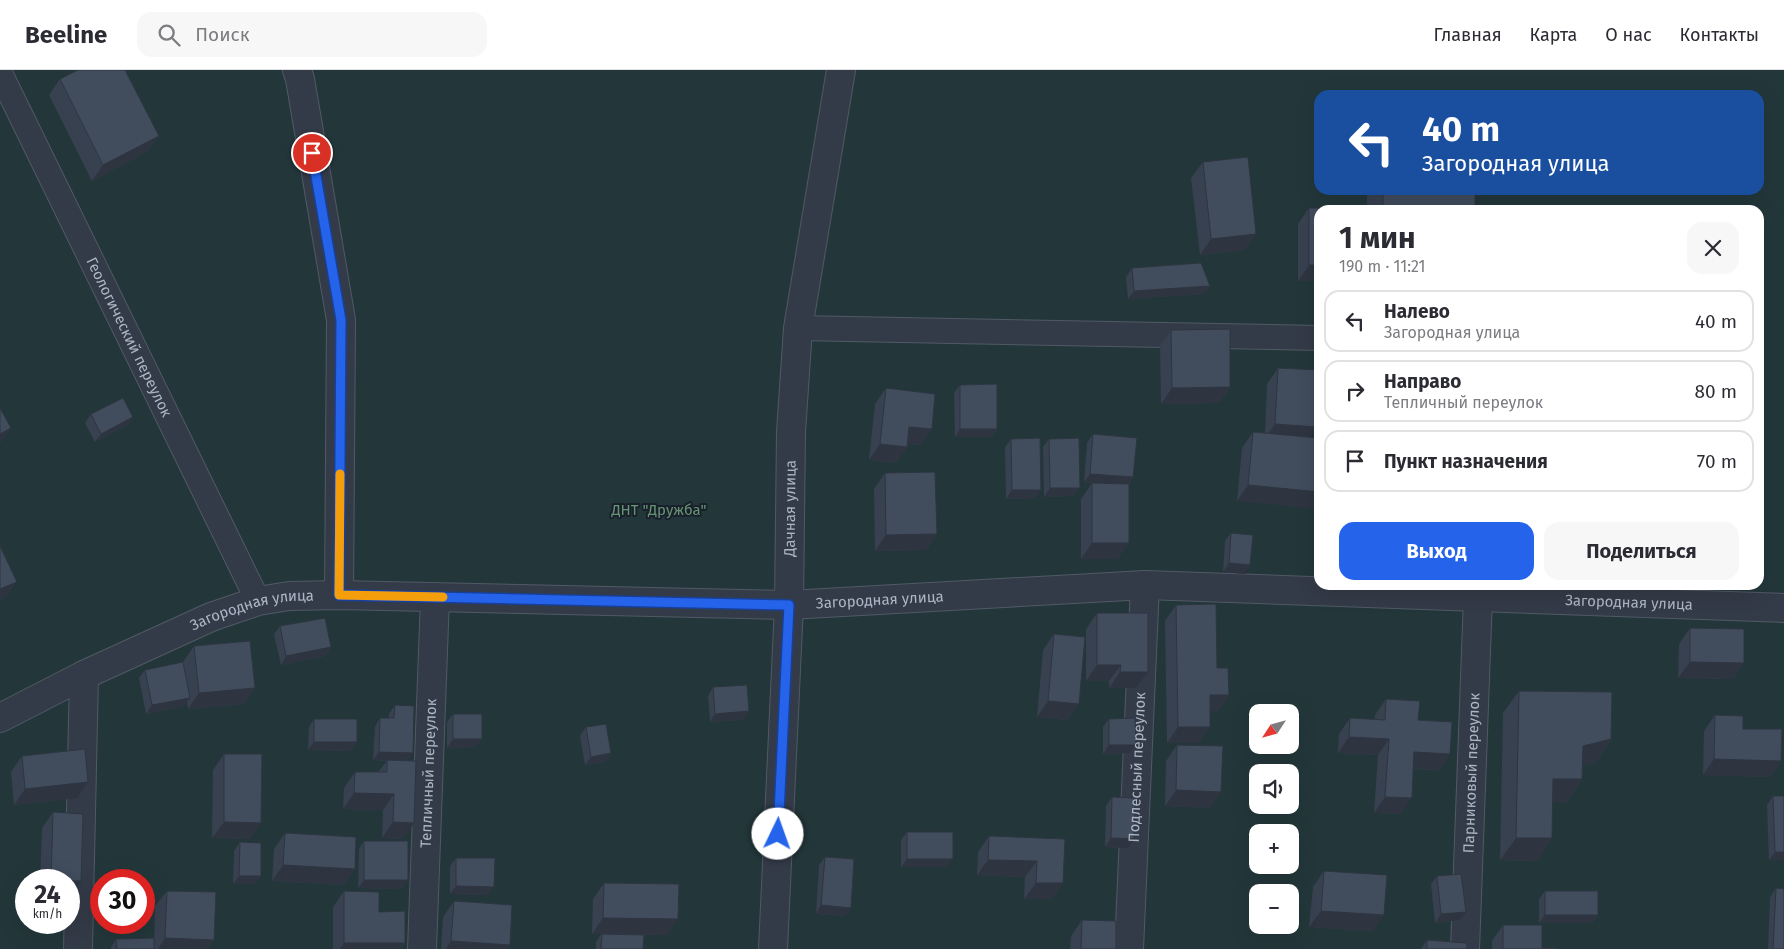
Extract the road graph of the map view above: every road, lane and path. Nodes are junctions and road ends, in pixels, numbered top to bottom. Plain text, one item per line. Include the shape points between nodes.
1 (297, 70) edge
2 (840, 70) edge
3 (0, 73) edge
4 (798, 328) junction
5 (1314, 338) edge
6 (1145, 585) junction
7 (339, 595) junction
8 (435, 597) junction
9 (1478, 597) junction
10 (258, 601) junction
11 (789, 605) junction
12 (1784, 608) edge
13 (84, 675) junction
14 (0, 718) edge
15 (78, 949) edge
16 (422, 949) edge
17 (773, 949) edge
18 (1129, 949) edge
19 (1465, 949) edge

1 - 7 street via 341,320
2 - 4 street, Дачная улица
3 - 10 lane, Геологический переулок
4 - 5 lane
4 - 11 street, Дачная улица via 791,432
6 - 9 street, Загородная улица
6 - 11 street, Загородная улица
6 - 18 street, Подлесный переулок
7 - 8 street, Загородная улица
7 - 10 street, Загородная улица via 289,596
8 - 11 street, Загородная улица
8 - 16 street, Тепличный переулок
9 - 12 street, Загородная улица
9 - 19 street, Парниковый переулок
10 - 13 street, Загородная улица via 211,617
11 - 17 street, Дачная улица
13 - 14 street, Загородная улица
13 - 15 street

